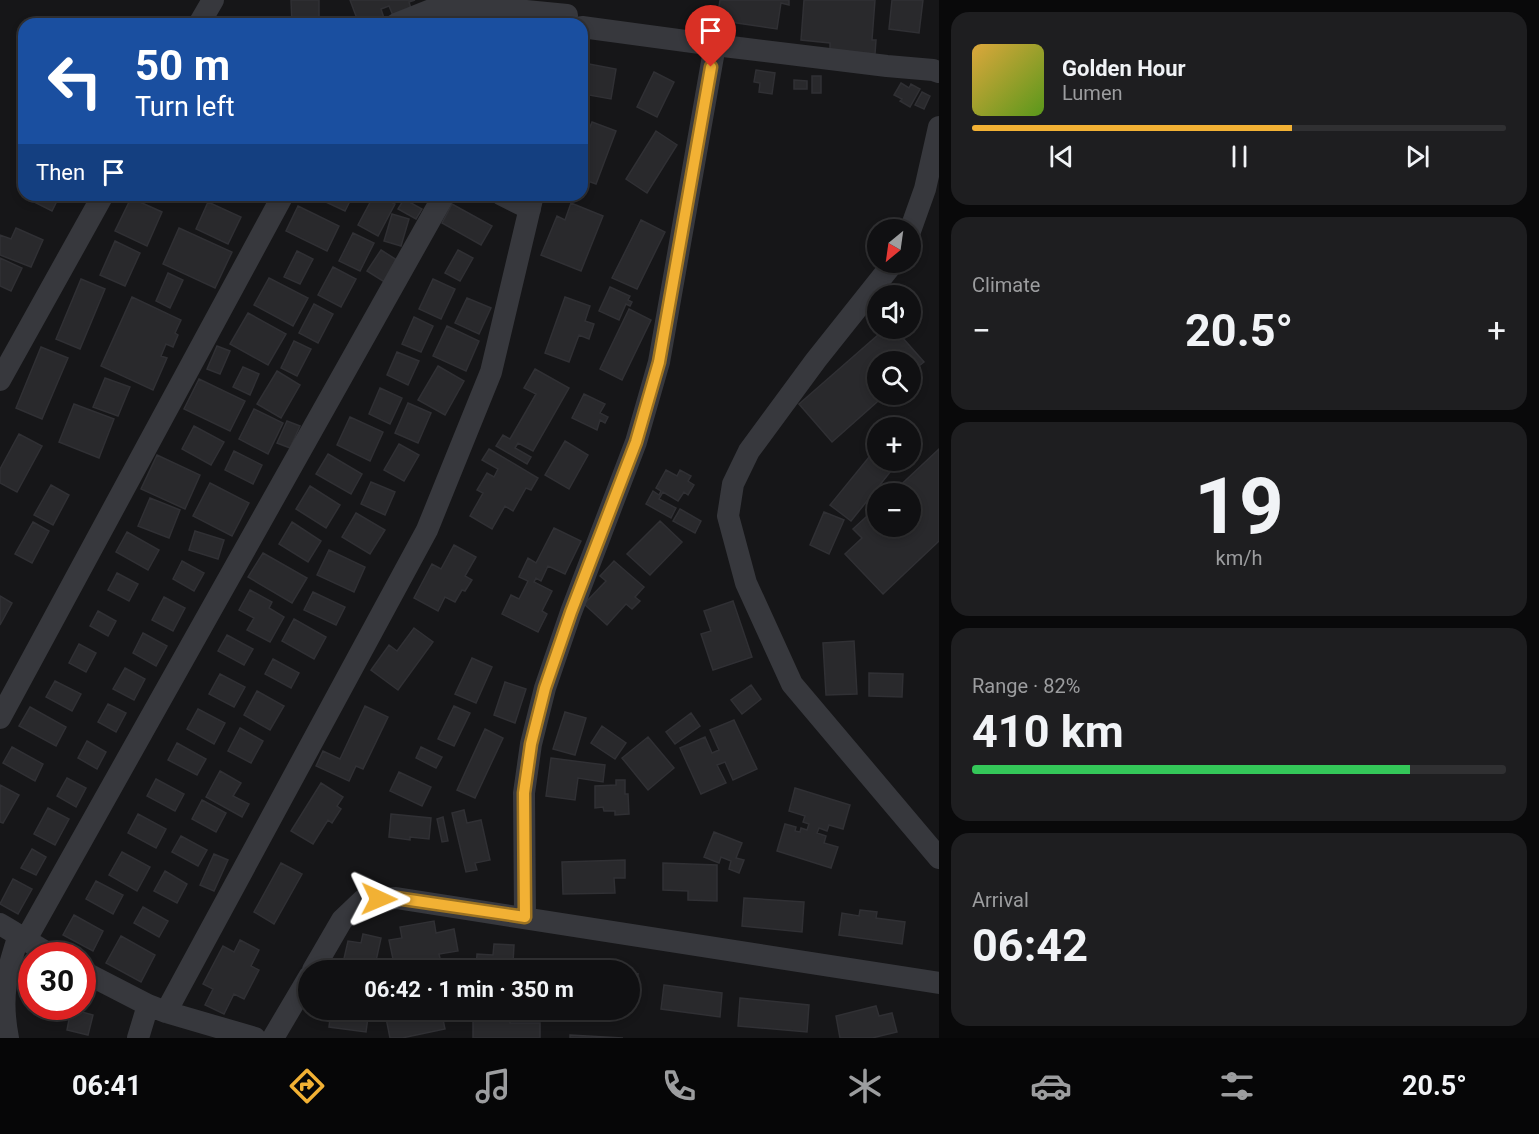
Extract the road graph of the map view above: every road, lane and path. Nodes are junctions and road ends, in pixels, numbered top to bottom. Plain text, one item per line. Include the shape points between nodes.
1 (213, 0) edge
2 (571, 16) edge
3 (202, 18) edge
4 (411, 18) edge
5 (588, 19) edge
6 (715, 45) junction
7 (939, 72) edge
8 (939, 127) edge
9 (100, 201) edge
10 (280, 201) edge
11 (441, 201) edge
12 (531, 202) edge
13 (914, 219) edge
14 (885, 273) edge
15 (0, 380) edge
16 (0, 718) edge
17 (939, 858) edge
18 (525, 917) junction
19 (14, 933) edge
20 (29, 942) edge
21 (319, 960) edge
22 (96, 978) edge
23 (939, 983) edge
24 (298, 996) edge
25 (157, 1008) junction
26 (8, 1038) edge
27 (138, 1038) edge
28 (255, 1038) edge
29 (273, 1038) edge

1 - 3 street
2 - 4 street via 496,8 436,8
5 - 6 street
6 - 7 street
6 - 18 street via 659,362 636,442 549,677 531,744 524,793
8 - 13 street
9 - 15 street
10 - 16 street
11 - 19 street
12 - 25 street via 491,372 428,530
14 - 17 street via 749,451 733,484 728,516 746,583 792,684
18 - 21 street via 396,898 363,900 342,920
18 - 23 street
19 - 20 street
19 - 26 street via 3,992
22 - 25 street
24 - 29 street
25 - 27 street
25 - 28 street

